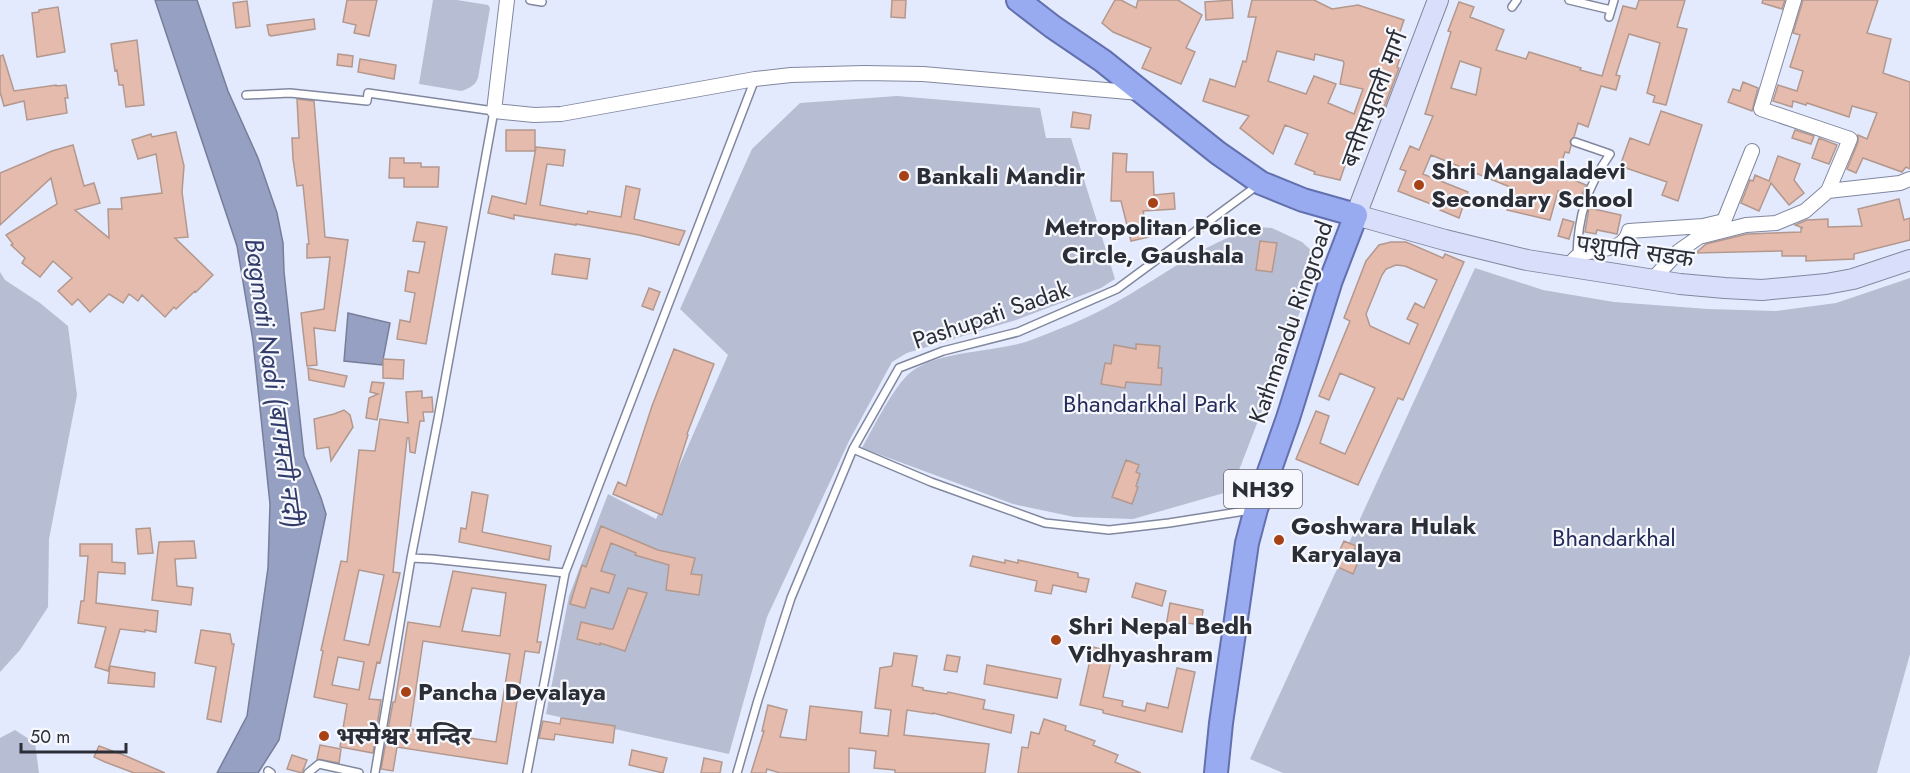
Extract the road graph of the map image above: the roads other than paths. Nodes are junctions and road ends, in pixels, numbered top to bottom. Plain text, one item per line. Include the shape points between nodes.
1 (507, 0) edge
2 (531, 0) edge
3 (1438, 0) edge
4 (1517, 0) edge
5 (1569, 0) edge
6 (1614, 0) edge
7 (1794, 0) edge
8 (542, 2) dead end
9 (1030, 3) edge
10 (1512, 7) dead end
11 (755, 79) junction
12 (1145, 93) junction
13 (246, 95) dead end
14 (494, 111) junction
15 (1575, 142) dead end
16 (1752, 151) dead end
17 (1910, 179) edge
18 (1260, 183) junction
19 (1828, 191) junction
20 (1356, 215) junction
21 (1910, 260) edge
22 (1572, 261) junction
23 (1652, 279) junction
24 (853, 449) junction
25 (1256, 509) junction
26 (411, 558) junction
27 (565, 573) junction
28 (308, 773) edge
29 (359, 773) edge
30 (375, 773) edge
31 (527, 773) edge
32 (737, 773) edge
33 (1216, 773) edge

1 - 14 street
2 - 8 lane
3 - 20 main road, बत्तीसपुतली मार्ग
4 - 10 lane
5 - 6 lane via 1610,14
7 - 19 street via 1761,109 1850,139
9 - 12 highway, Kathmandu Ringroad
11 - 12 street via 923,74
11 - 14 street via 561,114
11 - 27 lane
12 - 18 highway, Kathmandu Ringroad
13 - 14 lane via 290,93 367,102 368,93
14 - 26 lane
15 - 22 lane via 1610,154 1585,201
16 - 22 street via 1724,221 1629,231 1620,245
17 - 19 street
18 - 20 highway, Kathmandu Ringroad
18 - 24 lane, Pashupati Sadak via 1117,289 1018,332 943,351 899,368
19 - 23 street via 1805,211 1776,223 1746,225 1699,237
20 - 22 main road, पशुपति सडक via 1527,260
20 - 25 highway, Kathmandu Ringroad / NH39
21 - 23 main road, पशुपति सडक via 1853,279 1797,288 1725,288
22 - 23 main road, पशुपति सडक
24 - 25 lane via 1045,523 1109,530
24 - 32 lane, Pashupati Sadak via 780,628
25 - 33 highway, Kathmandu Ringroad / NH39 via 1247,543
26 - 27 lane
26 - 30 lane
27 - 31 lane
28 - 29 lane via 319,764

